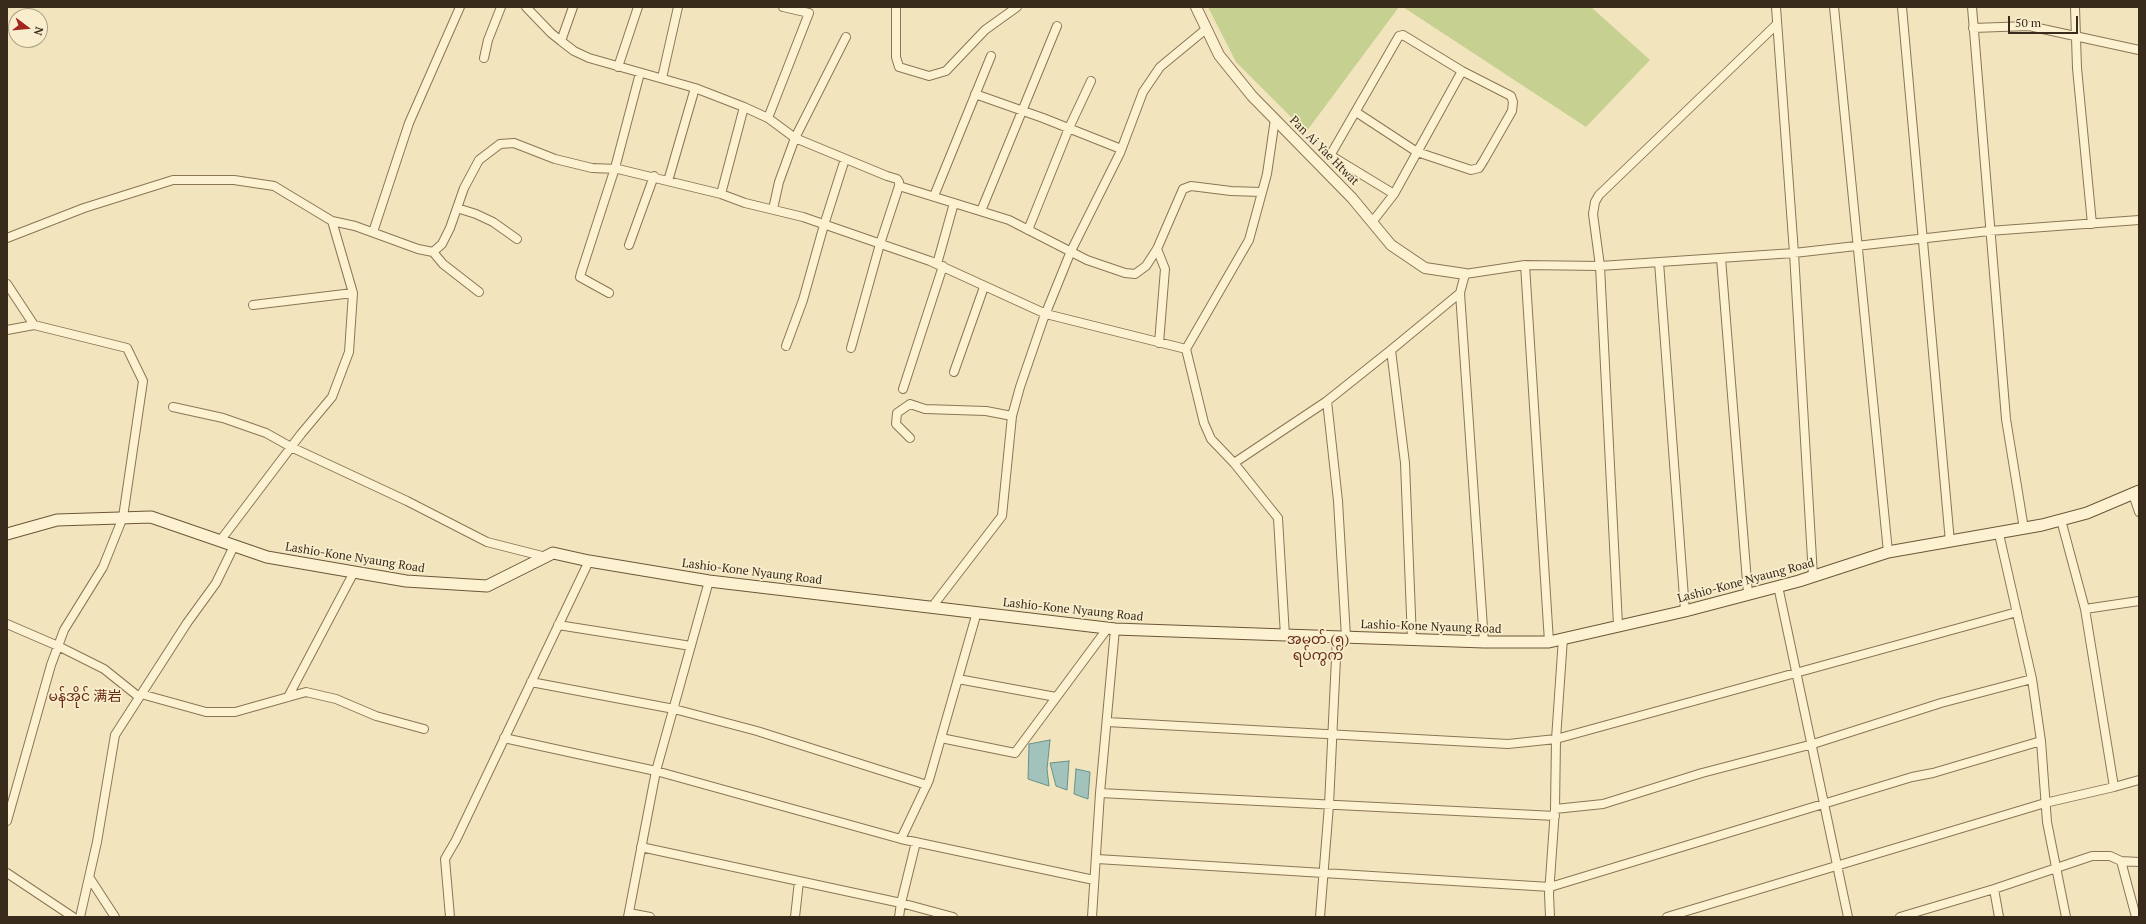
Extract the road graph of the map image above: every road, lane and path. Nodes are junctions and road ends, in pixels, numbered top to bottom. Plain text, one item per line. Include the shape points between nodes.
1 (460, 7) edge
2 (501, 7) edge
3 (526, 7) edge
4 (573, 7) edge
5 (638, 7) edge
6 (678, 7) edge
7 (783, 7) edge
8 (896, 7) edge
9 (1017, 7) edge
10 (1196, 7) edge
11 (1776, 7) edge
12 (1834, 7) edge
13 (1902, 7) edge
14 (1972, 7) edge
15 (2075, 7) edge
16 (1777, 24) junction
17 (1057, 26) dead end
18 (1973, 28) junction
19 (1206, 29) junction
20 (846, 37) dead end
21 (2076, 37) junction
22 (561, 40) junction
23 (2139, 50) edge
24 (991, 56) dead end
25 (484, 58) dead end
26 (618, 67) junction
27 (1462, 71) junction
28 (640, 73) junction
29 (662, 78) junction
30 (1091, 81) dead end
31 (695, 88) junction
32 (975, 94) junction
33 (744, 107) junction
34 (1021, 110) junction
35 (1356, 112) junction
36 (768, 118) junction
37 (1275, 119) junction
38 (1069, 128) junction
39 (795, 138) junction
40 (1121, 149) junction
41 (1417, 152) junction
42 (845, 159) junction
43 (616, 168) junction
44 (654, 176) junction
45 (668, 181) junction
46 (899, 186) junction
47 (1261, 192) junction
48 (721, 194) junction
49 (1394, 194) junction
50 (934, 196) junction
51 (954, 203) junction
52 (458, 208) junction
53 (773, 208) junction
54 (981, 211) junction
55 (2139, 220) edge
56 (332, 221) junction
57 (1373, 221) junction
58 (2092, 224) junction
59 (824, 225) junction
60 (1028, 230) junction
61 (1989, 231) junction
62 (373, 232) junction
63 (7, 238) edge
64 (517, 239) dead end
65 (1923, 239) junction
66 (880, 244) junction
67 (629, 245) dead end
68 (1857, 246) junction
69 (1157, 249) junction
70 (1071, 251) junction
71 (433, 252) junction
72 (1794, 253) junction
73 (1721, 258) junction
74 (1659, 262) junction
75 (1524, 264) junction
76 (940, 265) junction
77 (1600, 266) junction
78 (1465, 274) junction
79 (7, 284) edge
80 (984, 287) junction
81 (479, 292) dead end
82 (609, 293) dead end
83 (1460, 293) junction
84 (353, 294) junction
85 (253, 305) dead end
86 (1046, 314) junction
87 (34, 325) junction
88 (7, 330) edge
89 (1159, 342) junction
90 (786, 346) dead end
91 (851, 348) dead end
92 (1186, 349) junction
93 (1391, 350) junction
94 (954, 372) dead end
95 (903, 389) dead end
96 (1327, 401) junction
97 (173, 407) dead end
98 (1012, 416) junction
99 (910, 438) dead end
100 (291, 447) junction
101 (1234, 463) junction
102 (2136, 492) edge
103 (2139, 512) edge
104 (123, 517) junction
105 (2062, 520) junction
106 (2024, 529) junction
107 (7, 534) edge
108 (1999, 534) junction
109 (220, 541) junction
110 (1950, 542) junction
111 (234, 546) junction
112 (1888, 552) junction
113 (546, 557) junction
114 (589, 561) junction
115 (354, 572) junction
116 (1814, 576) junction
117 (709, 581) junction
118 (1778, 586) junction
119 (1748, 594) junction
120 (2139, 601) edge
121 (932, 607) junction
122 (2085, 609) junction
123 (1685, 611) junction
124 (977, 612) junction
125 (2017, 612) junction
126 (7, 624) edge
127 (558, 625) junction
128 (1618, 625) junction
129 (1111, 629) junction
130 (1285, 636) junction
131 (1341, 637) junction
132 (1564, 638) junction
133 (1412, 640) junction
134 (1484, 642) junction
135 (1549, 642) junction
136 (58, 646) junction
137 (691, 646) junction
138 (1796, 672) junction
139 (958, 679) junction
140 (2032, 679) junction
141 (531, 682) junction
142 (140, 695) junction
143 (288, 697) junction
144 (1056, 697) junction
145 (674, 709) junction
146 (1107, 722) junction
147 (424, 730) dead end
148 (1332, 734) junction
149 (504, 738) junction
150 (941, 738) junction
151 (1556, 739) junction
152 (2041, 741) junction
153 (1812, 744) junction
154 (656, 771) junction
155 (2139, 780) edge
156 (927, 785) junction
157 (2114, 787) junction
158 (1100, 793) junction
159 (2045, 803) junction
160 (1825, 804) junction
161 (1329, 806) junction
162 (1555, 813) junction
163 (7, 821) edge
164 (901, 839) junction
165 (916, 842) junction
166 (641, 847) junction
167 (1097, 858) junction
168 (2121, 861) junction
169 (2139, 862) edge
170 (1837, 867) junction
171 (2056, 868) junction
172 (1324, 872) junction
173 (7, 873) edge
174 (89, 877) junction
175 (1094, 880) junction
176 (799, 881) junction
177 (1550, 887) junction
178 (1994, 888) junction
179 (901, 903) junction
180 (628, 915) edge
181 (73, 917) edge
182 (80, 917) edge
183 (115, 917) edge
184 (450, 917) edge
185 (650, 917) edge
186 (795, 917) edge
187 (899, 917) edge
188 (953, 917) edge
189 (1092, 917) edge
190 (1320, 917) edge
191 (1550, 917) edge
192 (1667, 917) edge
193 (1848, 917) edge
194 (1900, 917) edge
195 (1999, 917) edge
196 (2066, 917) edge
197 (2136, 917) edge

1 - 62 street via 409,123
2 - 25 street
3 - 22 street
4 - 22 street
5 - 26 street
6 - 29 street
7 - 36 street via 809,13
8 - 9 street via 896,57 899,67 930,76 946,71 985,30
10 - 19 street, Pan Ai Yae Htwat
11 - 16 street
12 - 68 street
13 - 65 street
14 - 18 street
15 - 21 street
16 - 72 street
16 - 77 street via 1599,195 1593,214
17 - 34 street
18 - 21 street via 2029,26
18 - 61 street
19 - 37 street, Pan Ai Yae Htwat via 1219,55 1252,96
19 - 40 street via 1160,67 1143,92
20 - 39 street
21 - 23 street
21 - 58 street
22 - 26 street via 574,51
24 - 32 street
26 - 28 street
27 - 35 street via 1403,35 1399,36
27 - 41 street
27 - 41 street via 1511,96 1512,111 1479,168 1464,170
28 - 29 street
28 - 43 street
29 - 31 street
30 - 38 street
31 - 33 street
31 - 45 street
32 - 34 street
32 - 50 street
33 - 36 street
33 - 48 street
34 - 38 street
34 - 54 street
35 - 41 street
35 - 49 street via 1331,154
36 - 39 street
37 - 47 street
37 - 57 street, Pan Ai Yae Htwat
38 - 40 street
38 - 60 street
39 - 42 street
39 - 53 street via 779,182
40 - 70 street
41 - 49 street
42 - 46 street via 897,179 900,182
42 - 59 street
43 - 44 street
43 - 52 street via 592,168 555,159 514,143 500,144 479,160 464,188
43 - 82 street via 580,277
44 - 45 street
44 - 67 street
45 - 48 street
46 - 50 street
46 - 66 street
47 - 69 street via 1191,186 1183,189
47 - 92 street via 1249,240
48 - 53 street via 745,203
49 - 57 street
50 - 51 street
51 - 54 street
51 - 76 street
52 - 64 street via 493,222
52 - 71 street via 442,244
53 - 59 street
54 - 60 street via 1009,220
55 - 58 street
56 - 62 street
56 - 63 street via 274,186 234,180 173,180 84,208
56 - 84 street
57 - 78 street, Pan Ai Yae Htwat via 1391,246 1425,268
58 - 61 street
59 - 66 street
59 - 90 street via 803,300
60 - 70 street
61 - 65 street
61 - 106 street via 2006,419
62 - 71 street
65 - 68 street
65 - 110 street
66 - 76 street
66 - 91 street
68 - 72 street
68 - 112 street
69 - 70 street via 1146,266 1135,274 1087,260
69 - 89 street via 1166,269
70 - 86 street
71 - 81 street via 442,264
72 - 73 street
72 - 116 street
73 - 74 street
73 - 119 street
74 - 77 street
74 - 123 street
75 - 77 street
75 - 78 street
75 - 135 street
76 - 80 street
76 - 95 street
77 - 128 street
78 - 83 street
79 - 87 street
80 - 86 street
80 - 94 street
83 - 93 street
83 - 134 street
84 - 85 street
84 - 100 street via 349,352 332,398
86 - 89 street
86 - 98 street
87 - 88 street
87 - 104 street via 127,348 143,381
89 - 92 street
92 - 101 street via 1208,434
93 - 96 street
93 - 133 street via 1405,463
96 - 101 street
96 - 131 street via 1338,500
97 - 100 street via 223,418 266,433
98 - 99 street via 986,411 925,409 910,404 897,413 896,424
98 - 121 street via 1002,516
100 - 109 street
100 - 113 street via 407,501 487,542
101 - 130 street via 1278,518
102 - 103 street
102 - 105 main road, Lashio-Kone Nyaung Road via 2087,513
104 - 107 main road, Lashio-Kone Nyaung Road via 57,520
104 - 109 main road, Lashio-Kone Nyaung Road via 151,517
104 - 136 street via 103,567 64,630
105 - 106 main road, Lashio-Kone Nyaung Road
105 - 122 street
106 - 108 main road, Lashio-Kone Nyaung Road
108 - 110 main road, Lashio-Kone Nyaung Road
108 - 125 street
109 - 111 main road, Lashio-Kone Nyaung Road
110 - 112 main road, Lashio-Kone Nyaung Road
111 - 115 main road, Lashio-Kone Nyaung Road via 267,557
111 - 142 street via 216,583
112 - 116 main road, Lashio-Kone Nyaung Road
113 - 114 main road, Lashio-Kone Nyaung Road via 553,553
113 - 115 main road, Lashio-Kone Nyaung Road via 487,586 406,581
114 - 117 main road, Lashio-Kone Nyaung Road
114 - 127 street
115 - 143 street
116 - 118 main road, Lashio-Kone Nyaung Road
117 - 121 main road, Lashio-Kone Nyaung Road
117 - 137 street
118 - 119 main road, Lashio-Kone Nyaung Road
118 - 138 street
119 - 123 main road, Lashio-Kone Nyaung Road
120 - 122 street
121 - 124 main road, Lashio-Kone Nyaung Road
122 - 157 street
123 - 128 main road, Lashio-Kone Nyaung Road
124 - 129 main road, Lashio-Kone Nyaung Road
124 - 139 street
125 - 138 street
125 - 140 street
126 - 136 street
127 - 137 street
127 - 141 street
128 - 132 main road, Lashio-Kone Nyaung Road
129 - 130 main road, Lashio-Kone Nyaung Road
129 - 144 street
129 - 146 street
130 - 131 main road, Lashio-Kone Nyaung Road
131 - 133 main road, Lashio-Kone Nyaung Road
131 - 148 street
132 - 135 main road, Lashio-Kone Nyaung Road
132 - 151 street
133 - 134 main road, Lashio-Kone Nyaung Road
134 - 135 main road, Lashio-Kone Nyaung Road
136 - 142 street via 104,669
136 - 163 street
137 - 145 street
138 - 151 street
138 - 153 street
139 - 144 street
139 - 150 street
140 - 152 street
140 - 153 street via 1941,703
141 - 145 street
141 - 149 street
142 - 143 street via 206,712 235,712
142 - 174 street via 115,736
143 - 147 street via 306,692 336,699 376,716
144 - 150 street via 1014,753
145 - 154 street
145 - 156 street via 757,731
146 - 148 street
146 - 158 street
148 - 151 street via 1508,744
148 - 161 street
149 - 154 street
149 - 184 street via 445,859
150 - 156 street
151 - 162 street
152 - 159 street
152 - 160 street
153 - 160 street
153 - 162 street via 1702,773 1603,804
154 - 164 street
154 - 166 street
155 - 157 street
156 - 164 street
157 - 159 street
158 - 161 street
158 - 167 street
159 - 170 street
159 - 171 street
160 - 170 street
160 - 177 street
161 - 162 street
161 - 172 street
162 - 177 street
164 - 165 street
165 - 175 street
165 - 179 street
166 - 176 street
166 - 180 street
167 - 172 street
167 - 175 street
168 - 169 street
168 - 171 street via 2110,856 2092,856
168 - 197 street
170 - 192 street
170 - 193 street
171 - 178 street
171 - 196 street
172 - 177 street
172 - 190 street
173 - 181 street
174 - 182 street
174 - 183 street
175 - 189 street
176 - 179 street
176 - 186 street
177 - 191 street
178 - 194 street
178 - 195 street
179 - 187 street
179 - 188 street
180 - 185 street

